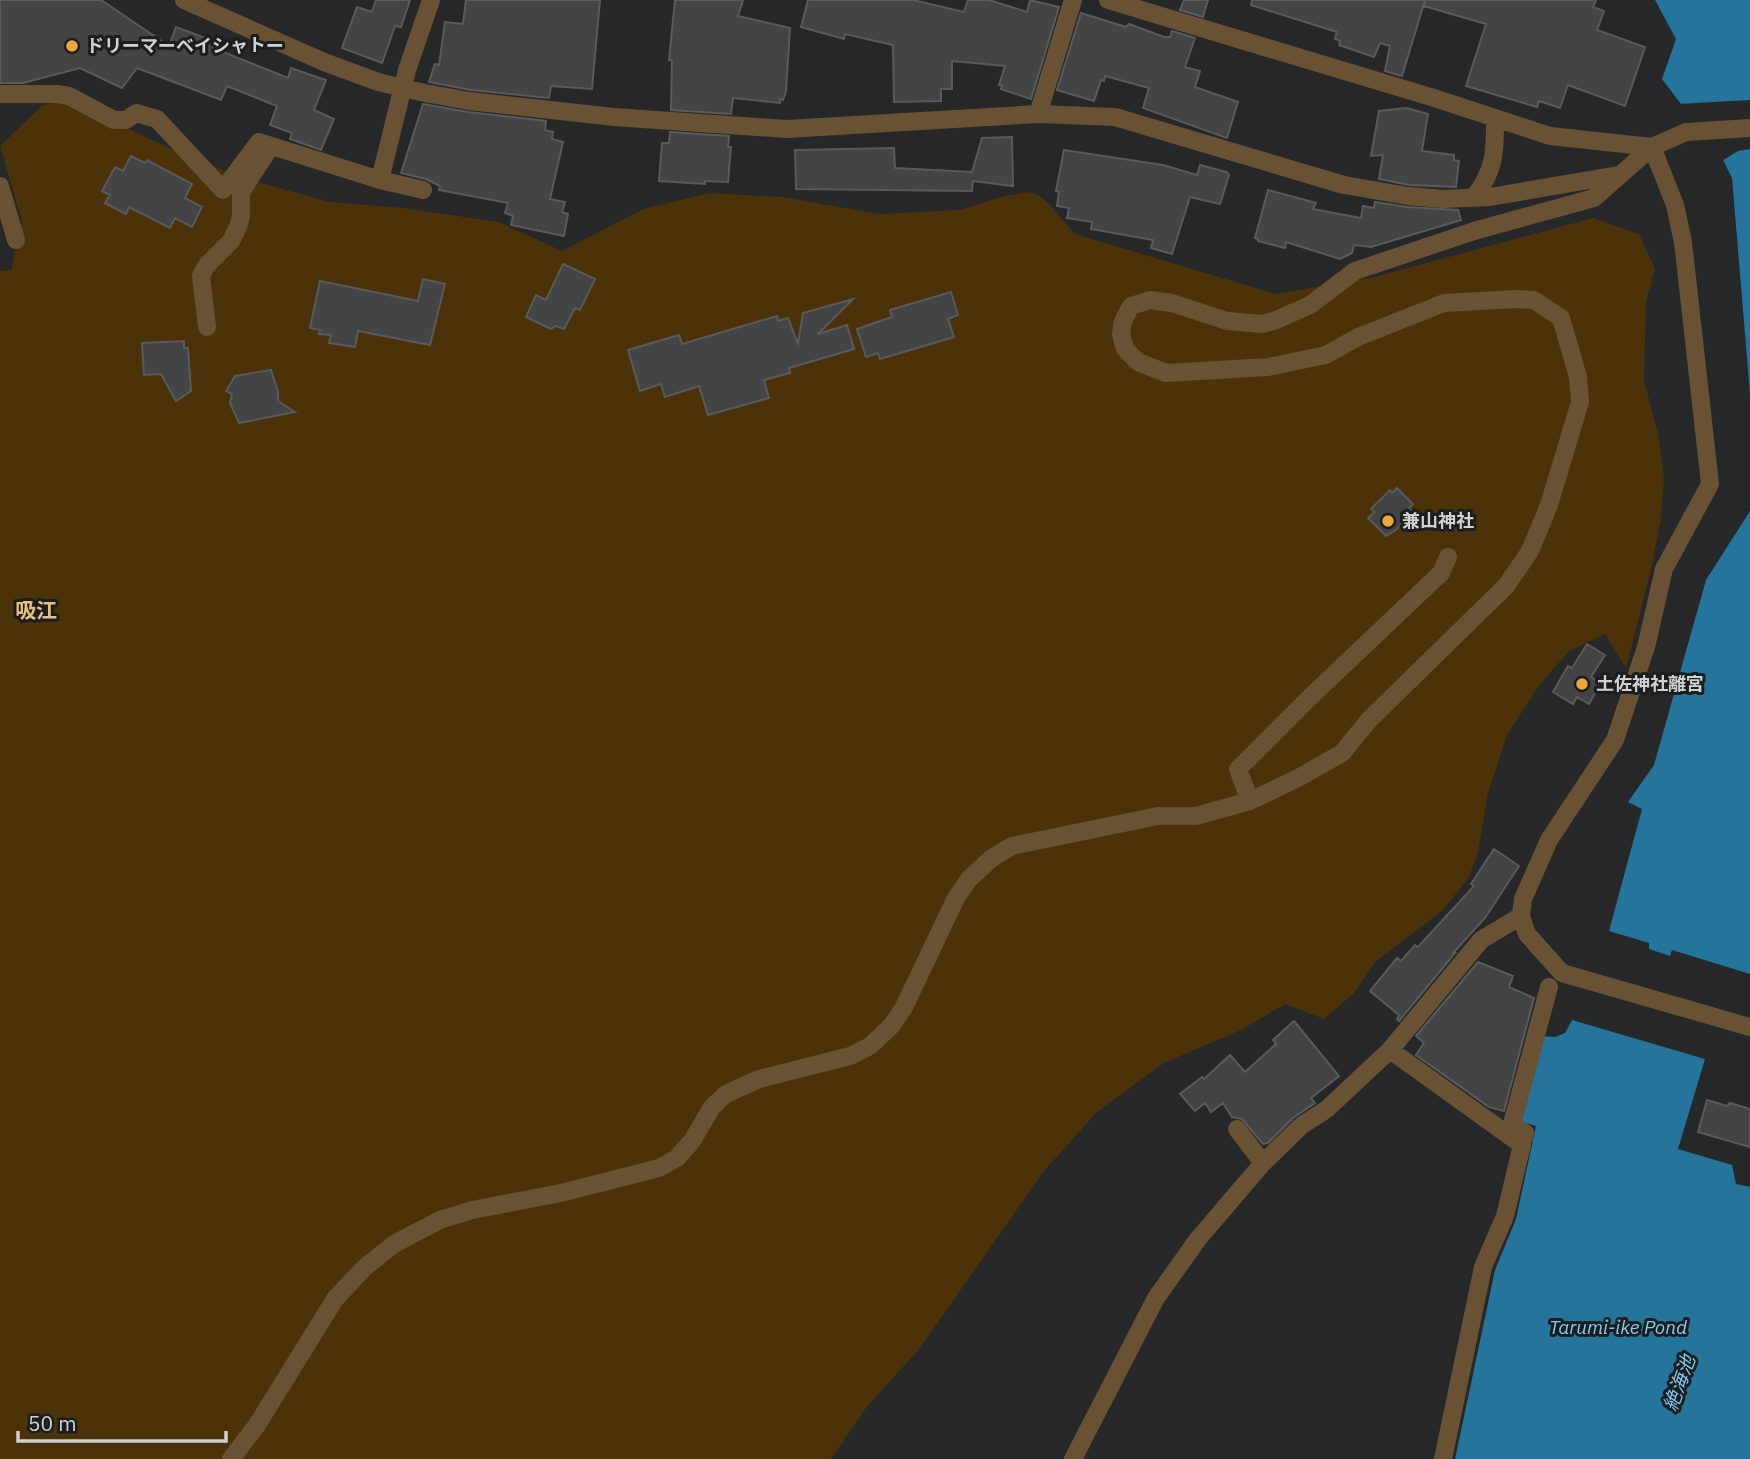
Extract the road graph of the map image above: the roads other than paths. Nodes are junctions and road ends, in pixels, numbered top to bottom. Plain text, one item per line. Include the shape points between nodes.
1 (184, 0) edge
2 (431, 0) edge
3 (1073, 0) edge
4 (1108, 0) edge
5 (402, 88) junction
6 (0, 94) edge
7 (1038, 114) junction
8 (1494, 120) junction
9 (1750, 128) edge
10 (271, 146) junction
11 (1652, 148) junction
12 (1619, 175) junction
13 (380, 180) junction
14 (0, 186) edge
15 (423, 190) dead end
16 (1474, 197) junction
17 (16, 240) dead end
18 (207, 327) dead end
19 (1448, 557) dead end
20 (1250, 801) junction
21 (1521, 916) junction
22 (1549, 987) dead end
23 (1750, 1027) edge
24 (1390, 1050) junction
25 (1237, 1129) dead end
26 (1522, 1145) junction
27 (1263, 1163) junction
28 (231, 1459) edge
29 (1073, 1459) edge
30 (1443, 1459) edge

1 - 5 street via 324,62
2 - 5 street
3 - 7 street
4 - 8 street
5 - 7 street via 566,112 787,129
5 - 13 street
6 - 10 street via 57,94 114,120 126,120 136,113 157,119 223,190 259,142
7 - 16 street via 1115,117 1344,185 1408,196
8 - 11 street via 1550,136
8 - 16 street via 1490,174
9 - 11 street via 1686,132
10 - 13 street
10 - 18 street via 241,192 241,216 231,241 201,276
11 - 12 street
11 - 21 street via 1675,205 1683,242 1710,484 1664,569 1646,647 1615,740 1549,840 1523,899
12 - 16 street
12 - 20 street via 1594,198 1355,271 1310,305 1275,321 1227,321 1150,300 1131,306 1121,334 1125,349 1138,362 1166,373 1268,367 1326,355 1358,337 1444,303 1534,300 1561,318 1578,377 1580,402 1549,505 1530,551 1506,586 1369,720 1342,753
13 - 15 street
14 - 17 street
19 - 20 street via 1441,573 1238,769
20 - 28 street via 1196,816 1158,816 1012,846 969,879 904,1007 870,1046 726,1094 677,1158 659,1168 472,1210 440,1220 394,1244 335,1299
21 - 23 street via 1527,934 1562,973
21 - 24 street via 1481,940
22 - 26 street via 1512,1124 1525,1133
24 - 26 street
24 - 27 street
25 - 27 street
26 - 30 street via 1505,1216 1483,1267
27 - 29 street via 1198,1239 1156,1298

